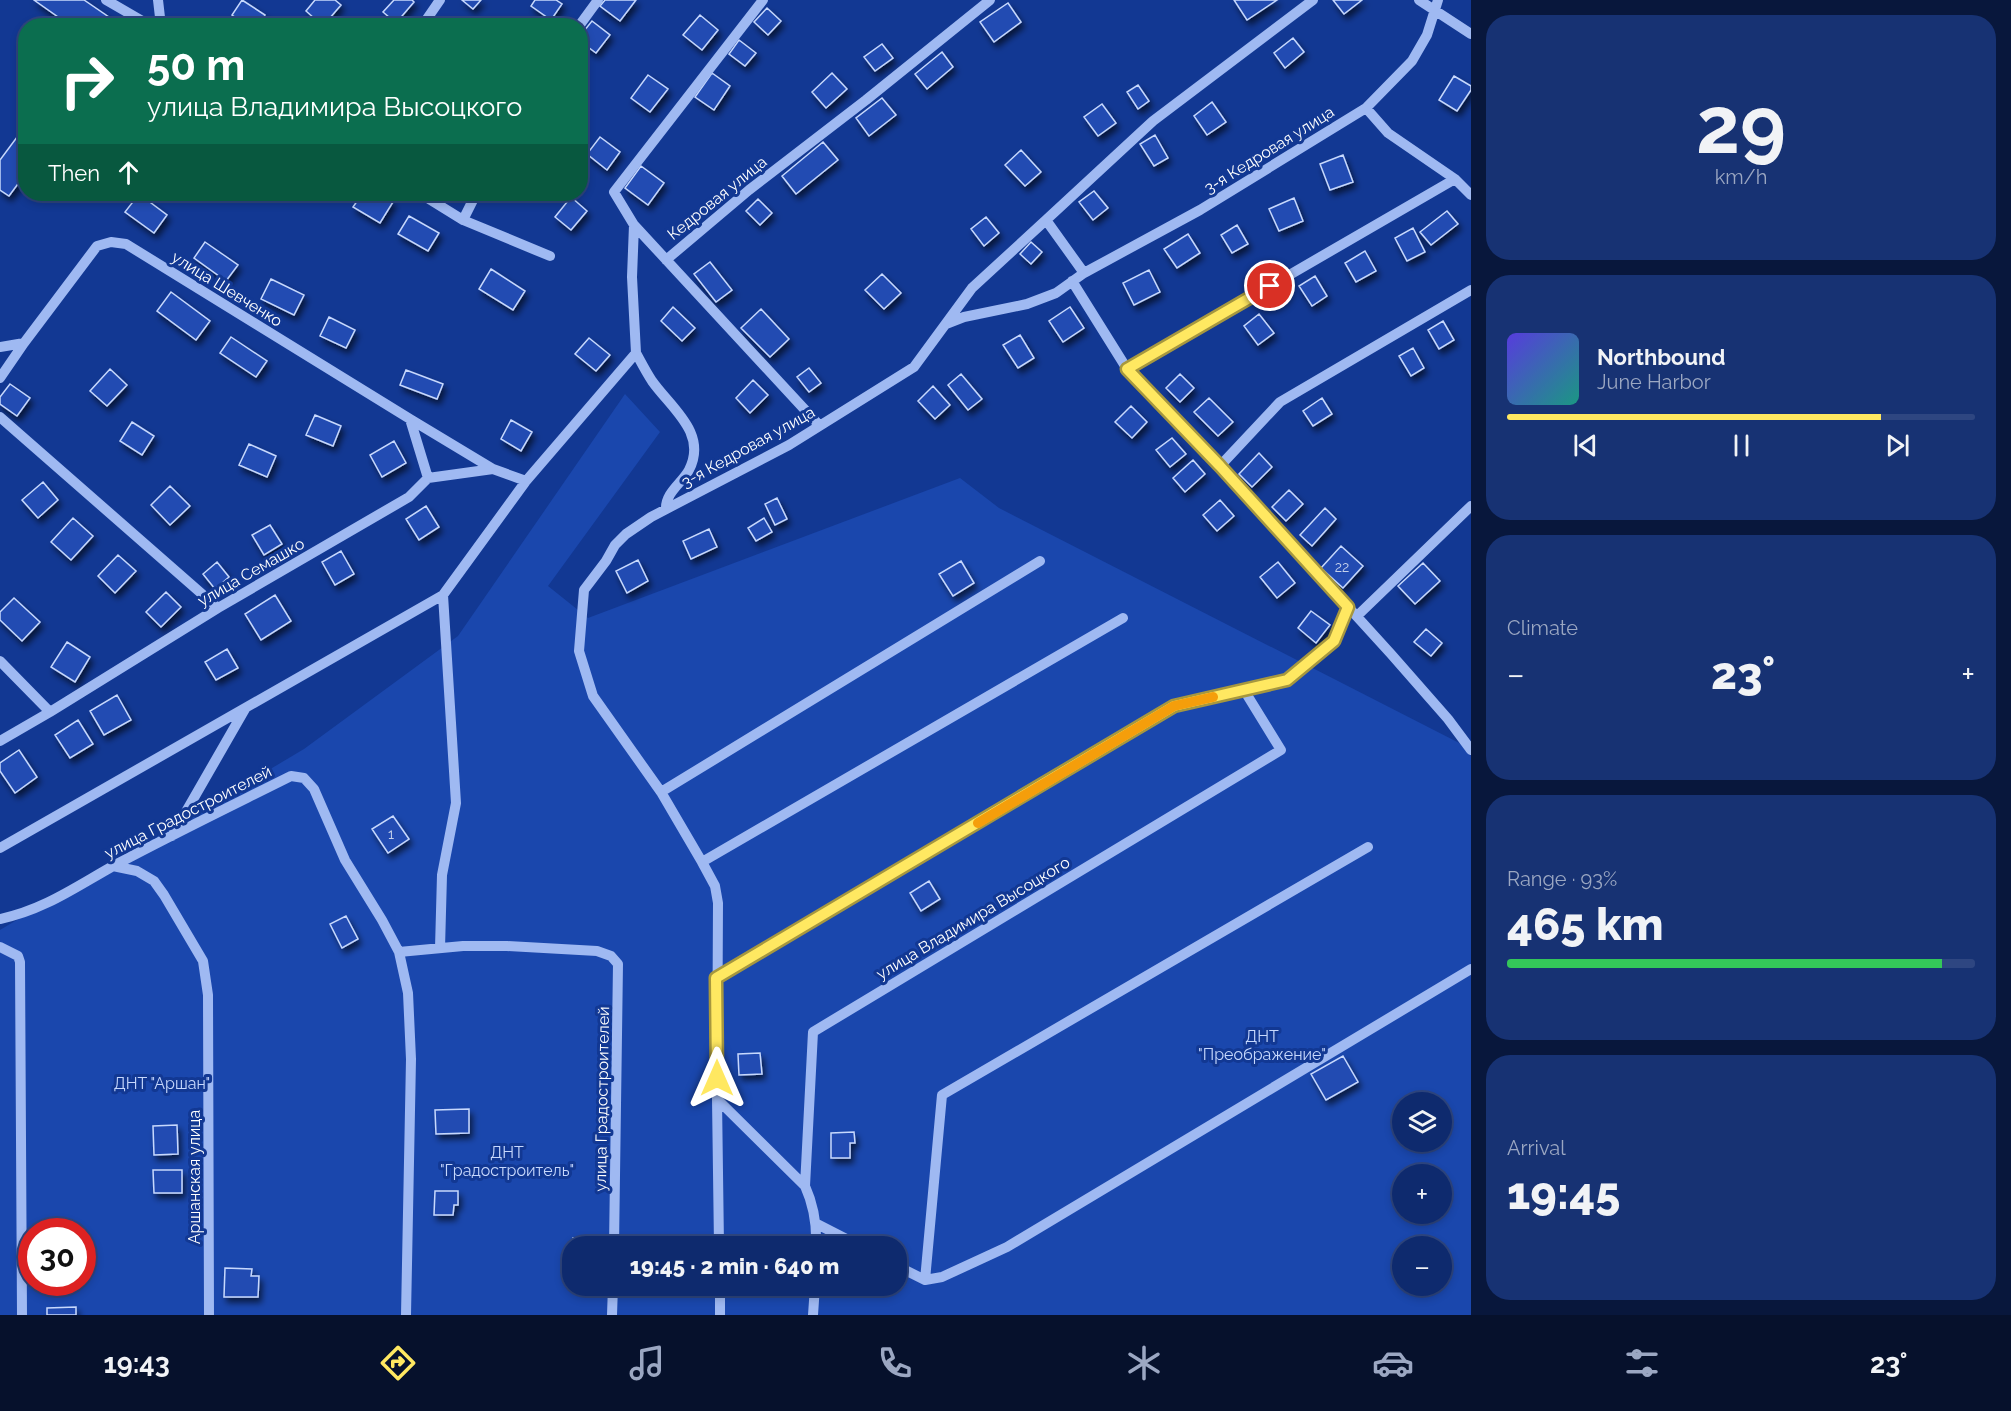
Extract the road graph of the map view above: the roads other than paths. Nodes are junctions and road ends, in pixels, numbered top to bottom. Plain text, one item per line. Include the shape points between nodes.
1 (106, 0) edge
2 (158, 0) edge
3 (440, 0) edge
4 (598, 0) edge
5 (763, 0) edge
6 (990, 0) edge
7 (1313, 0) edge
8 (1419, 0) edge
9 (1436, 5) edge
10 (137, 18) edge
11 (160, 18) edge
12 (428, 18) edge
13 (585, 18) edge
14 (1468, 30) edge
15 (1366, 108) junction
16 (1455, 179) junction
17 (1471, 195) edge
18 (432, 201) edge
19 (472, 201) edge
20 (463, 220) junction
21 (1046, 220) junction
22 (634, 225) junction
23 (550, 256) dead end
24 (666, 260) junction
25 (1084, 273) junction
26 (1072, 281) junction
27 (1471, 290) edge
28 (945, 324) junction
29 (24, 343) junction
30 (0, 347) edge
31 (636, 353) junction
32 (1127, 369) junction
33 (0, 378) edge
34 (0, 417) edge
35 (410, 419) junction
36 (819, 425) junction
37 (1220, 466) junction
38 (493, 469) junction
39 (428, 478) junction
40 (526, 481) junction
41 (1471, 506) edge
42 (666, 509) junction
43 (1040, 561) dead end
44 (443, 595) junction
45 (1348, 607) junction
46 (218, 608) junction
47 (1357, 616) junction
48 (1123, 618) dead end
49 (0, 661) edge
50 (1245, 690) junction
51 (246, 708) junction
52 (50, 712) junction
53 (0, 741) edge
54 (1471, 750) edge
55 (661, 792) junction
56 (172, 836) junction
57 (1368, 847) dead end
58 (0, 848) edge
59 (702, 862) junction
60 (113, 866) junction
61 (0, 919) edge
62 (0, 947) edge
63 (440, 948) junction
64 (399, 952) junction
65 (1471, 969) edge
66 (716, 978) junction
67 (717, 1099) junction
68 (805, 1186) junction
69 (817, 1224) junction
70 (614, 1236) edge
71 (719, 1236) edge
72 (816, 1236) edge
73 (840, 1236) edge
74 (907, 1271) edge
75 (925, 1280) junction
76 (613, 1296) edge
77 (720, 1296) edge
78 (814, 1296) edge
79 (22, 1315) edge
80 (209, 1315) edge
81 (406, 1315) edge
82 (612, 1315) edge
83 (720, 1315) edge
84 (813, 1315) edge

1 - 10 street
2 - 11 street
3 - 12 street
4 - 13 street
5 - 22 street, Кедровая улица via 614,192
6 - 24 street, Кедровая улица
7 - 21 street via 1153,121
8 - 9 street
9 - 14 street
9 - 15 street, 3-я Кедровая улица via 1427,35 1412,61
15 - 16 street via 1388,133
15 - 25 street, 3-я Кедровая улица via 1200,210
16 - 17 street
16 - 32 street
18 - 20 street
19 - 20 street
20 - 23 street
21 - 25 street
21 - 28 street via 972,288
22 - 24 street, Кедровая улица
22 - 31 street
24 - 36 street
25 - 26 street, 3-я Кедровая улица
26 - 28 street, 3-я Кедровая улица via 1056,293 1027,304
26 - 32 street
27 - 37 street via 1280,402
28 - 36 street, 3-я Кедровая улица via 914,367
29 - 30 street
29 - 33 street, улица Шевченко
29 - 35 street, улица Шевченко via 97,246 111,242 126,244
31 - 40 street
31 - 42 street via 653,382 686,421 694,439 689,470 667,500
32 - 37 street
34 - 46 street
35 - 38 street, улица Шевченко
35 - 39 street
36 - 42 street, 3-я Кедровая улица via 789,445
37 - 45 street
38 - 39 street
38 - 40 street
39 - 46 street, улица Семашко via 409,497
40 - 44 street
41 - 47 street
42 - 55 street, 3-я Кедровая улица via 626,534 584,590 579,651 593,696
43 - 55 street
44 - 51 street
44 - 63 street via 456,803 442,875
45 - 47 street
45 - 50 street via 1334,641 1287,680
46 - 52 street, улица Семашко
47 - 54 street
48 - 59 street
49 - 52 street
50 - 66 street via 1174,706
50 - 68 street, улица Владимира Высоцкого via 1281,750 813,1032
51 - 56 street
51 - 58 street
52 - 53 street, улица Семашко
55 - 59 street
56 - 60 street, улица Градостроителей
56 - 64 street, улица Градостроителей via 291,776 304,778 314,789 345,860
57 - 75 street via 942,1095
59 - 66 street via 715,886
60 - 61 street, улица Градостроителей via 50,903
60 - 80 street, Аршанская улица via 137,871 154,881 203,961 208,994
62 - 79 street via 18,956 20,962
63 - 64 street
63 - 70 street, улица Градостроителей via 507,946 597,951 611,956 618,964
64 - 81 street, улица Градостроителей via 408,993 411,1059
65 - 75 street via 1008,1247 942,1277
66 - 67 street
67 - 68 street, улица Владимира Высоцкого
67 - 71 street
68 - 69 street, улица Владимира Высоцкого
69 - 72 street, улица Владимира Высоцкого
69 - 73 street
74 - 75 street
76 - 82 street
77 - 83 street
78 - 84 street

